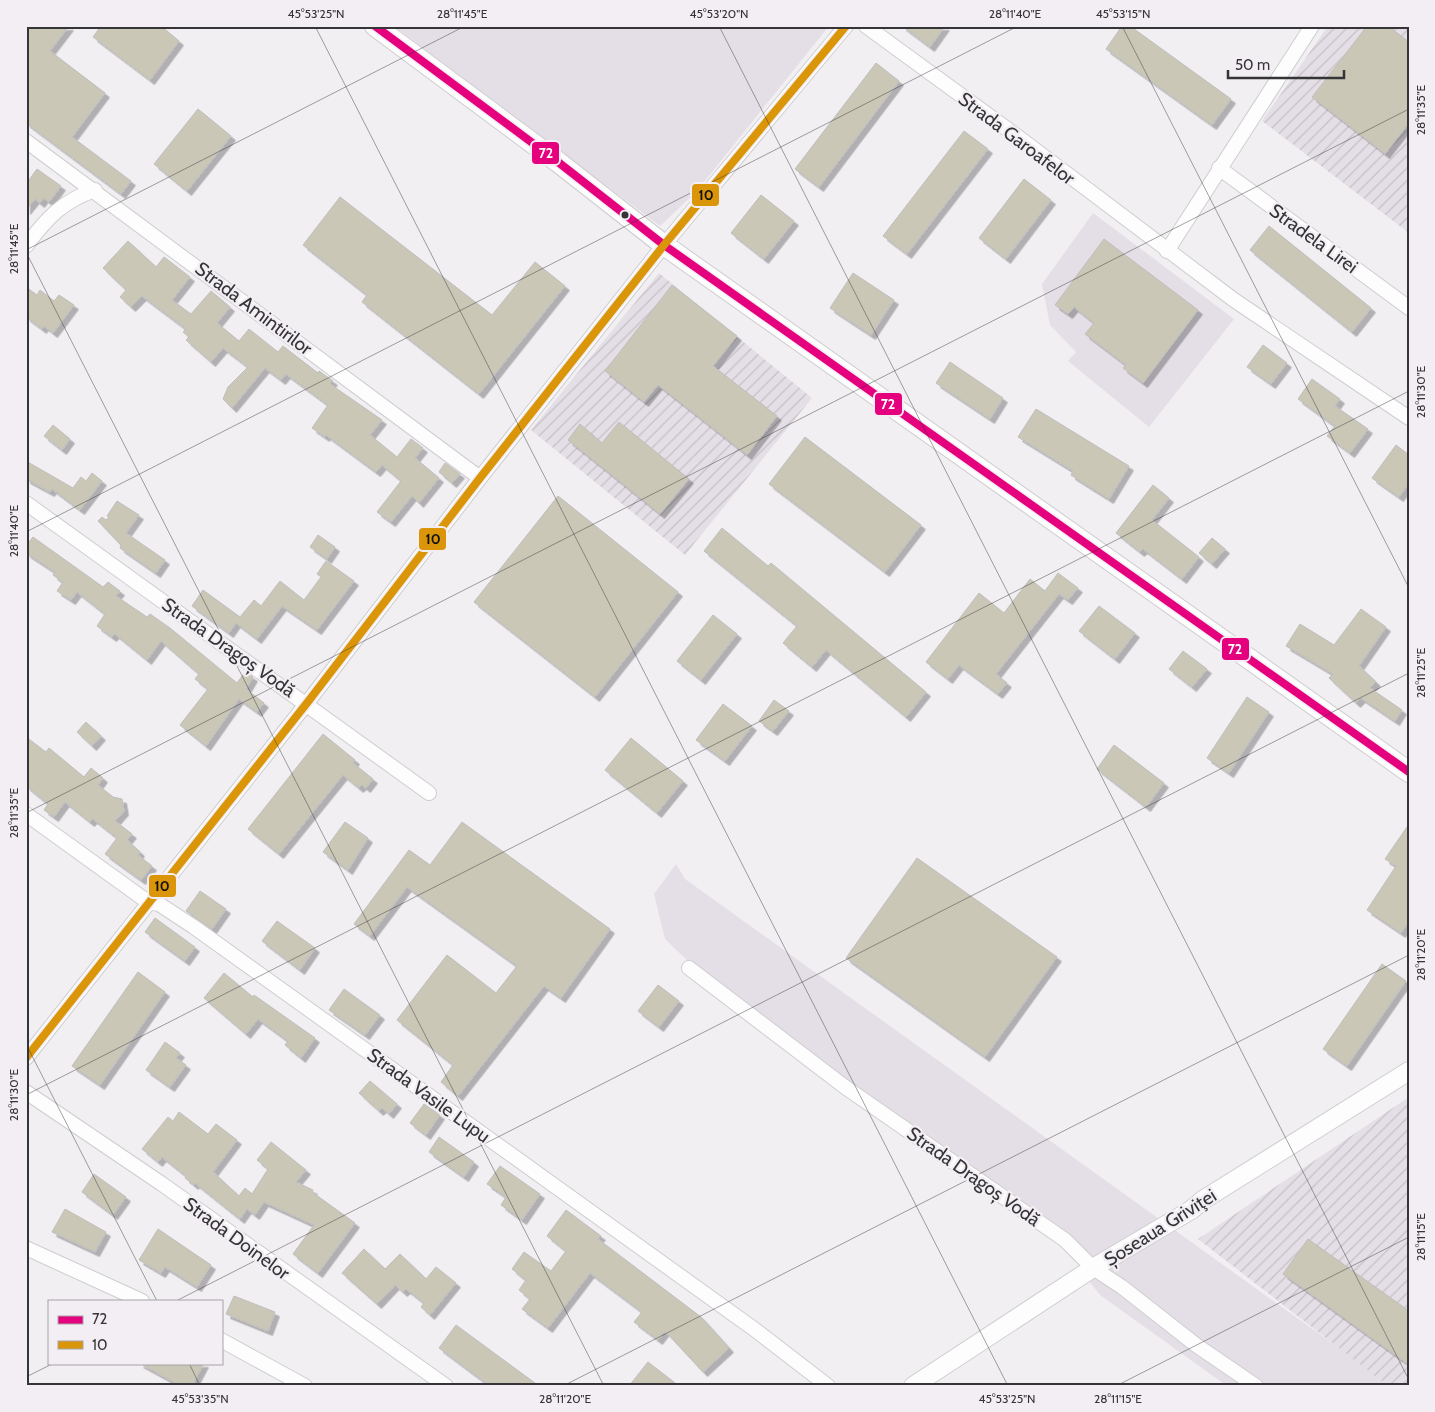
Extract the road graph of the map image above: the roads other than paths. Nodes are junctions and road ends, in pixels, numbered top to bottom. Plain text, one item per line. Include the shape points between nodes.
1 (375, 26) edge
2 (846, 26) edge
3 (866, 26) edge
4 (1312, 26) edge
5 (26, 141) edge
6 (1220, 168) junction
7 (95, 190) junction
8 (664, 245) junction
9 (26, 246) edge
10 (1167, 251) junction
11 (1409, 308) edge
12 (1409, 418) edge
13 (480, 478) junction
14 (26, 503) edge
15 (307, 703) junction
16 (1409, 772) edge
17 (430, 793) dead end
18 (26, 814) edge
19 (148, 902) junction
20 (689, 968) dead end
21 (26, 1058) edge
22 (1409, 1071) edge
23 (26, 1092) edge
24 (26, 1248) edge
25 (1093, 1268) junction
26 (140, 1300) edge
27 (222, 1341) edge
28 (305, 1386) edge
29 (446, 1386) edge
30 (828, 1386) edge
31 (913, 1386) edge
32 (1256, 1386) edge

1 - 8 main road
2 - 8 street
3 - 10 street, Strada Garoafelor
4 - 6 street
5 - 7 street, Strada Amintirilor
6 - 10 street
6 - 11 street, Stradela Lirei
7 - 9 street via 76,196 58,208
7 - 13 street, Strada Amintirilor
8 - 13 street
8 - 16 main road
10 - 12 street, Strada Garoafelor
13 - 15 street
14 - 15 street, Strada Dragoș Vodă
15 - 17 street, Strada Dragoș Vodă
15 - 19 street
18 - 19 street, Strada Vasile Lupu
19 - 21 street
19 - 30 street, Strada Vasile Lupu via 160,904 194,927 754,1328
20 - 25 street, Strada Dragoș Vodă via 845,1087 1065,1240
22 - 25 street, Șoseaua Griviţei via 1191,1210
23 - 29 street, Strada Doinelor via 162,1184
24 - 26 street
25 - 31 street, Șoseaua Griviţei
25 - 32 street, Strada Dragoș Vodă
27 - 28 street

